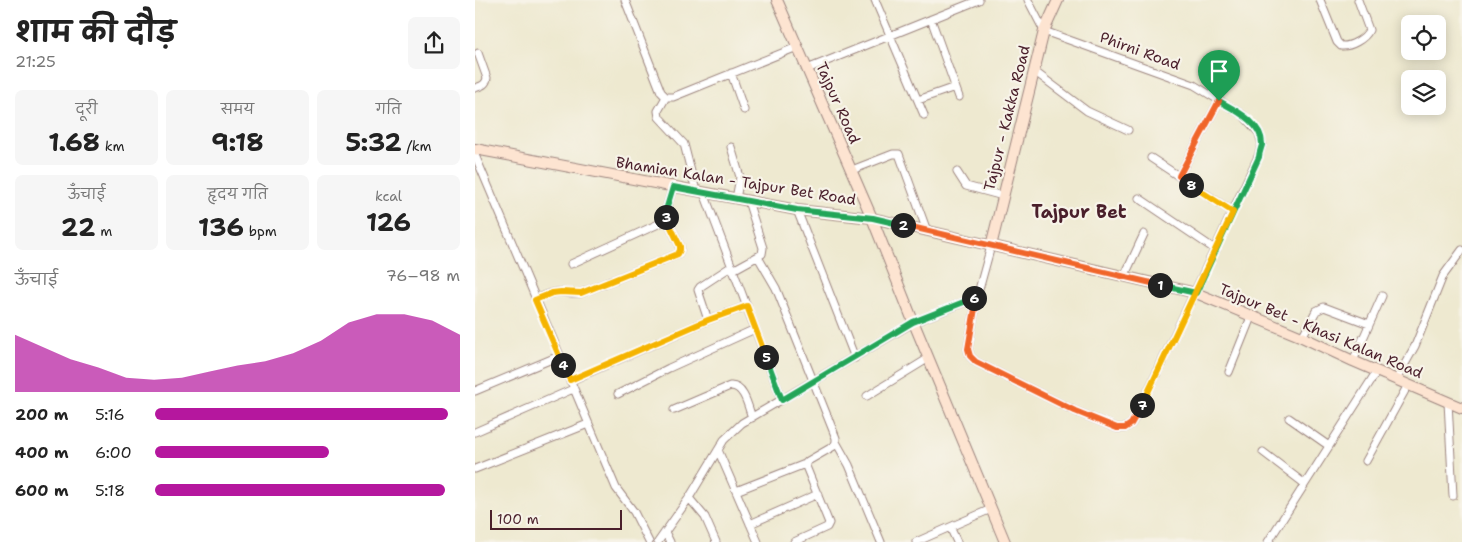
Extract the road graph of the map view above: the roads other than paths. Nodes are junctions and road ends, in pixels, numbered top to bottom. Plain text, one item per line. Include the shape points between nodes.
1 (625, 0) edge
2 (777, 0) edge
3 (875, 0) edge
4 (979, 0) edge
5 (1028, 0) edge
6 (1058, 0) edge
7 (1320, 0) edge
8 (1358, 0) edge
9 (931, 19) junction
10 (1045, 31) junction
11 (891, 35) junction
12 (797, 47) junction
13 (478, 53) dead end
14 (807, 68) junction
15 (1035, 71) junction
16 (731, 73) junction
17 (955, 87) junction
18 (475, 88) edge
19 (666, 97) junction
20 (959, 97) dead end
21 (918, 100) junction
22 (1219, 101) junction
23 (744, 110) dead end
24 (924, 115) dead end
25 (1128, 130) dead end
26 (731, 147) dead end
27 (475, 149) edge
28 (475, 155) edge
29 (1151, 158) dead end
30 (851, 170) junction
31 (957, 172) dead end
32 (1179, 176) junction
33 (673, 187) junction
34 (700, 192) junction
35 (1003, 196) junction
36 (1139, 198) dead end
37 (736, 199) junction
38 (748, 201) junction
39 (797, 210) junction
40 (1233, 212) junction
41 (873, 218) junction
42 (667, 220) junction
43 (927, 231) junction
44 (1143, 234) dead end
45 (991, 246) junction
46 (1216, 250) junction
47 (1462, 250) edge
48 (759, 257) junction
49 (571, 264) dead end
50 (732, 268) junction
51 (1124, 277) junction
52 (1196, 293) junction
53 (1382, 296) dead end
54 (977, 297) junction
55 (535, 300) junction
56 (747, 306) junction
57 (1251, 317) junction
58 (708, 320) junction
59 (913, 322) junction
60 (1369, 324) junction
61 (755, 329) junction
62 (1302, 337) junction
63 (559, 356) junction
64 (855, 358) junction
65 (929, 358) junction
66 (1353, 361) junction
67 (1377, 371) junction
68 (1229, 372) dead end
69 (570, 380) junction
70 (1396, 380) junction
71 (813, 382) junction
72 (1408, 385) junction
73 (573, 389) junction
74 (475, 391) edge
75 (618, 394) dead end
76 (867, 396) dead end
77 (782, 400) junction
78 (1448, 402) junction
79 (1462, 408) edge
80 (674, 410) dead end
81 (752, 418) junction
82 (1289, 418) dead end
83 (588, 424) junction
84 (475, 432) edge
85 (836, 442) junction
86 (1329, 446) junction
87 (718, 450) junction
88 (1263, 452) dead end
89 (1366, 462) dead end
90 (805, 464) junction
91 (475, 470) edge
92 (1305, 484) junction
93 (736, 491) junction
94 (818, 494) junction
95 (1453, 496) dead end
96 (689, 498) junction
97 (991, 508) junction
98 (750, 524) junction
99 (950, 527) junction
100 (665, 532) junction
101 (649, 542) edge
102 (658, 542) edge
103 (670, 542) edge
104 (716, 542) edge
105 (758, 542) edge
106 (794, 542) edge
107 (881, 542) edge
108 (916, 542) edge
109 (957, 542) edge
110 (1005, 542) edge
111 (1268, 542) edge

1 - 19 street via 661,92
2 - 12 street, Tajpur Road
3 - 11 street
4 - 9 street
5 - 10 street
6 - 10 street, Tajpur - Kakka Road
7 - 8 street via 1341,46 1365,36 1369,30
9 - 11 street
9 - 17 street
10 - 15 street, Tajpur - Kakka Road
10 - 22 street, Phirni Road via 1194,85
11 - 14 street
11 - 21 street
12 - 14 street, Tajpur Road
12 - 16 street
13 - 18 street via 487,78 483,85
14 - 30 street, Tajpur Road
15 - 25 street via 1087,110
15 - 35 street, Tajpur - Kakka Road
16 - 19 street
16 - 23 street
17 - 20 street
17 - 21 street
19 - 34 street via 658,111 659,117 684,144
21 - 24 street
22 - 32 street
22 - 40 street, Phirni Road via 1251,122 1259,132 1262,144
26 - 37 street via 740,177
27 - 33 street, Bhamian Kalan - Tajpur Bet Road
28 - 55 street
29 - 32 street
30 - 41 street, Tajpur Road
30 - 43 street via 899,154
31 - 35 street via 966,186
32 - 40 street
33 - 34 street, Bhamian Kalan - Tajpur Bet Road
33 - 42 street via 666,210
34 - 37 street, Bhamian Kalan - Tajpur Bet Road
34 - 50 street
35 - 45 street, Tajpur - Kakka Road
36 - 46 street
37 - 38 street, Bhamian Kalan - Tajpur Bet Road
38 - 39 street, Bhamian Kalan - Tajpur Bet Road
38 - 48 street via 763,248
39 - 41 street, Bhamian Kalan - Tajpur Bet Road
39 - 64 street
40 - 46 street, Phirni Road
41 - 43 street, Bhamian Kalan - Tajpur Bet Road
41 - 59 street, Tajpur Road
42 - 49 street
42 - 55 street via 680,246 678,254 581,293 552,293
43 - 45 street, Bhamian Kalan - Tajpur Bet Road
44 - 51 street
45 - 51 street, Tajpur Bet - Khasi Kalan Road
45 - 54 street, Phirni Road
46 - 52 street, Phirni Road
47 - 70 street via 1443,276 1415,346
48 - 50 street
48 - 71 street via 776,288
50 - 56 street
50 - 58 street via 698,290
51 - 52 street, Tajpur Bet - Khasi Kalan Road
52 - 54 street, Phirni Road via 1139,412 1125,428 1117,428 1075,411 976,362 968,349
52 - 57 street, Tajpur Bet - Khasi Kalan Road
53 - 60 street
54 - 59 street
55 - 63 street
56 - 58 street
56 - 61 street
57 - 62 street, Tajpur Bet - Khasi Kalan Road
57 - 68 street
58 - 69 street
59 - 64 street
59 - 65 street, Tajpur Road
60 - 62 street via 1324,307 1316,311
60 - 66 street
61 - 75 street
61 - 77 street
62 - 66 street, Tajpur Bet - Khasi Kalan Road
63 - 69 street
63 - 74 street
64 - 71 street
65 - 76 street
65 - 97 street, Tajpur Road
66 - 67 street, Tajpur Bet - Khasi Kalan Road
67 - 70 street, Tajpur Bet - Khasi Kalan Road
67 - 86 street
69 - 73 street
70 - 72 street, Tajpur Bet - Khasi Kalan Road
71 - 77 street
71 - 85 street
72 - 78 street, Tajpur Bet - Khasi Kalan Road
72 - 89 street
73 - 83 street
73 - 84 street
77 - 81 street
78 - 79 street, Tajpur Bet - Khasi Kalan Road
78 - 95 street
80 - 81 street via 736,386 743,394
81 - 87 street via 732,431
82 - 86 street
83 - 91 street
83 - 101 street via 616,488 634,512
85 - 90 street
85 - 107 street
86 - 92 street
87 - 93 street
87 - 96 street
88 - 92 street
90 - 93 street
90 - 94 street
92 - 111 street
93 - 98 street
94 - 98 street
94 - 106 street via 829,522 827,527
96 - 100 street
96 - 104 street via 705,517
97 - 99 street
97 - 110 street, Tajpur Road
98 - 105 street
99 - 108 street
99 - 109 street
100 - 102 street
100 - 103 street

